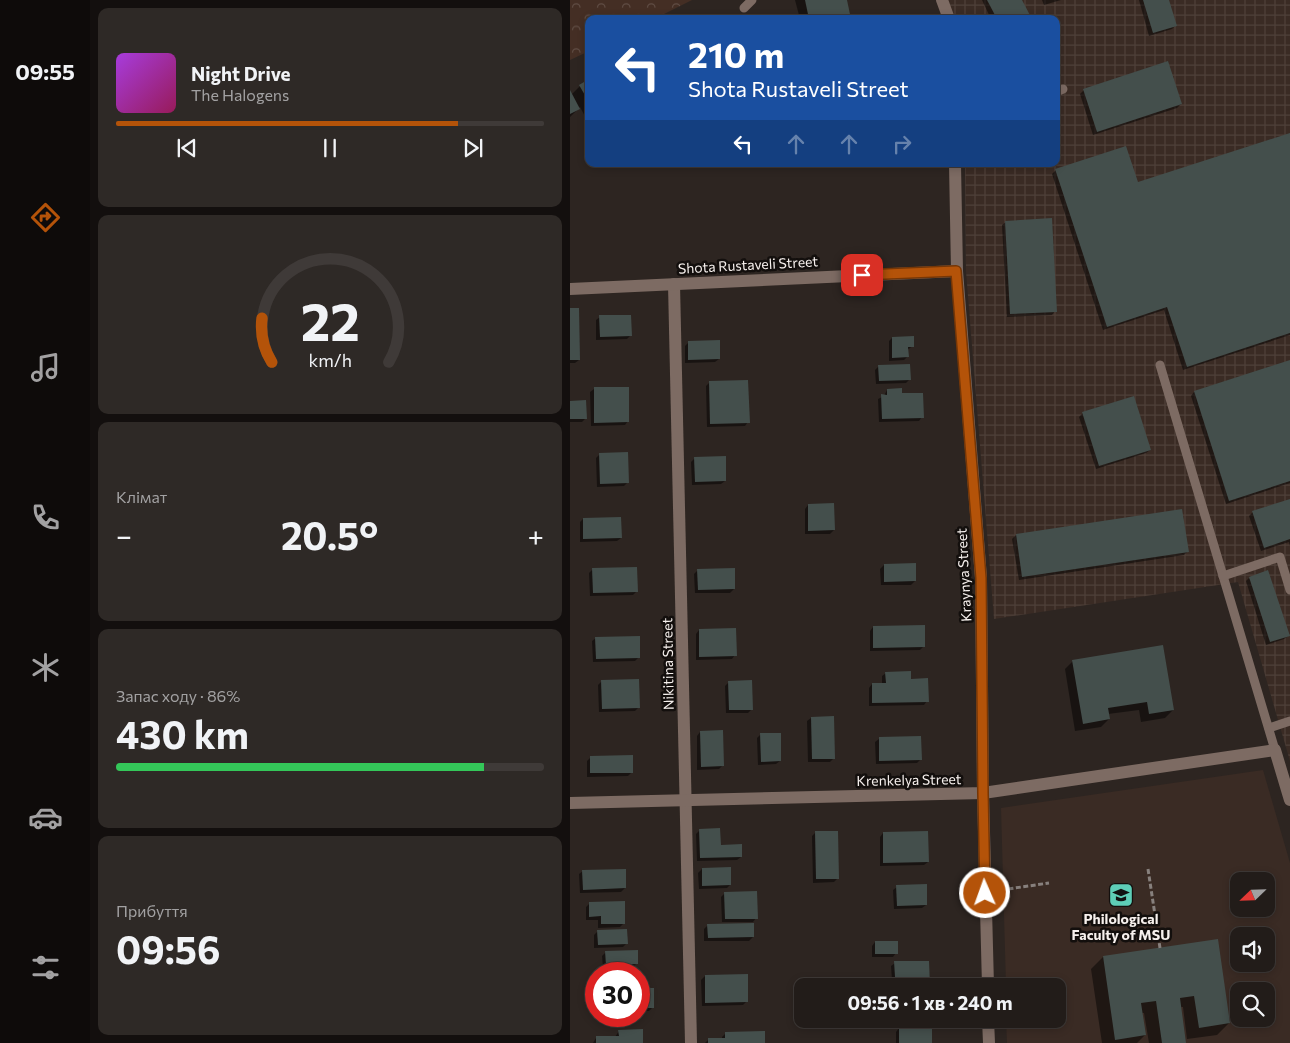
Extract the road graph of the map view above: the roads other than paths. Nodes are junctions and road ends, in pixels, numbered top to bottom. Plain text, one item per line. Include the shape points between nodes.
1 (752, 0) edge
2 (942, 0) edge
3 (744, 8) dead end
4 (948, 15) edge
5 (955, 167) edge
6 (956, 271) junction
7 (674, 284) junction
8 (570, 289) edge
9 (1160, 365) dead end
10 (1223, 576) junction
11 (1290, 590) edge
12 (1290, 721) edge
13 (1268, 728) junction
14 (1275, 750) junction
15 (983, 793) junction
16 (686, 800) junction
17 (1290, 800) edge
18 (570, 803) edge
19 (988, 978) edge
20 (988, 1028) edge
21 (691, 1043) edge
22 (989, 1043) edge

1 - 3 lane
2 - 4 street
5 - 6 street, Kraynya Street
6 - 7 street, Shota Rustaveli Street
6 - 15 street, Kraynya Street via 981,578
7 - 8 street, Shota Rustaveli Street
7 - 16 street, Nikitina Street
9 - 10 lane
10 - 11 lane via 1280,557
10 - 13 lane
12 - 13 lane
13 - 14 lane
14 - 15 street, Krenkelya Street
14 - 17 street
15 - 16 street, Krenkelya Street
15 - 19 street, Kraynya Street
16 - 18 street, Krenkelya Street
16 - 21 street, Nikitina Street
20 - 22 street

